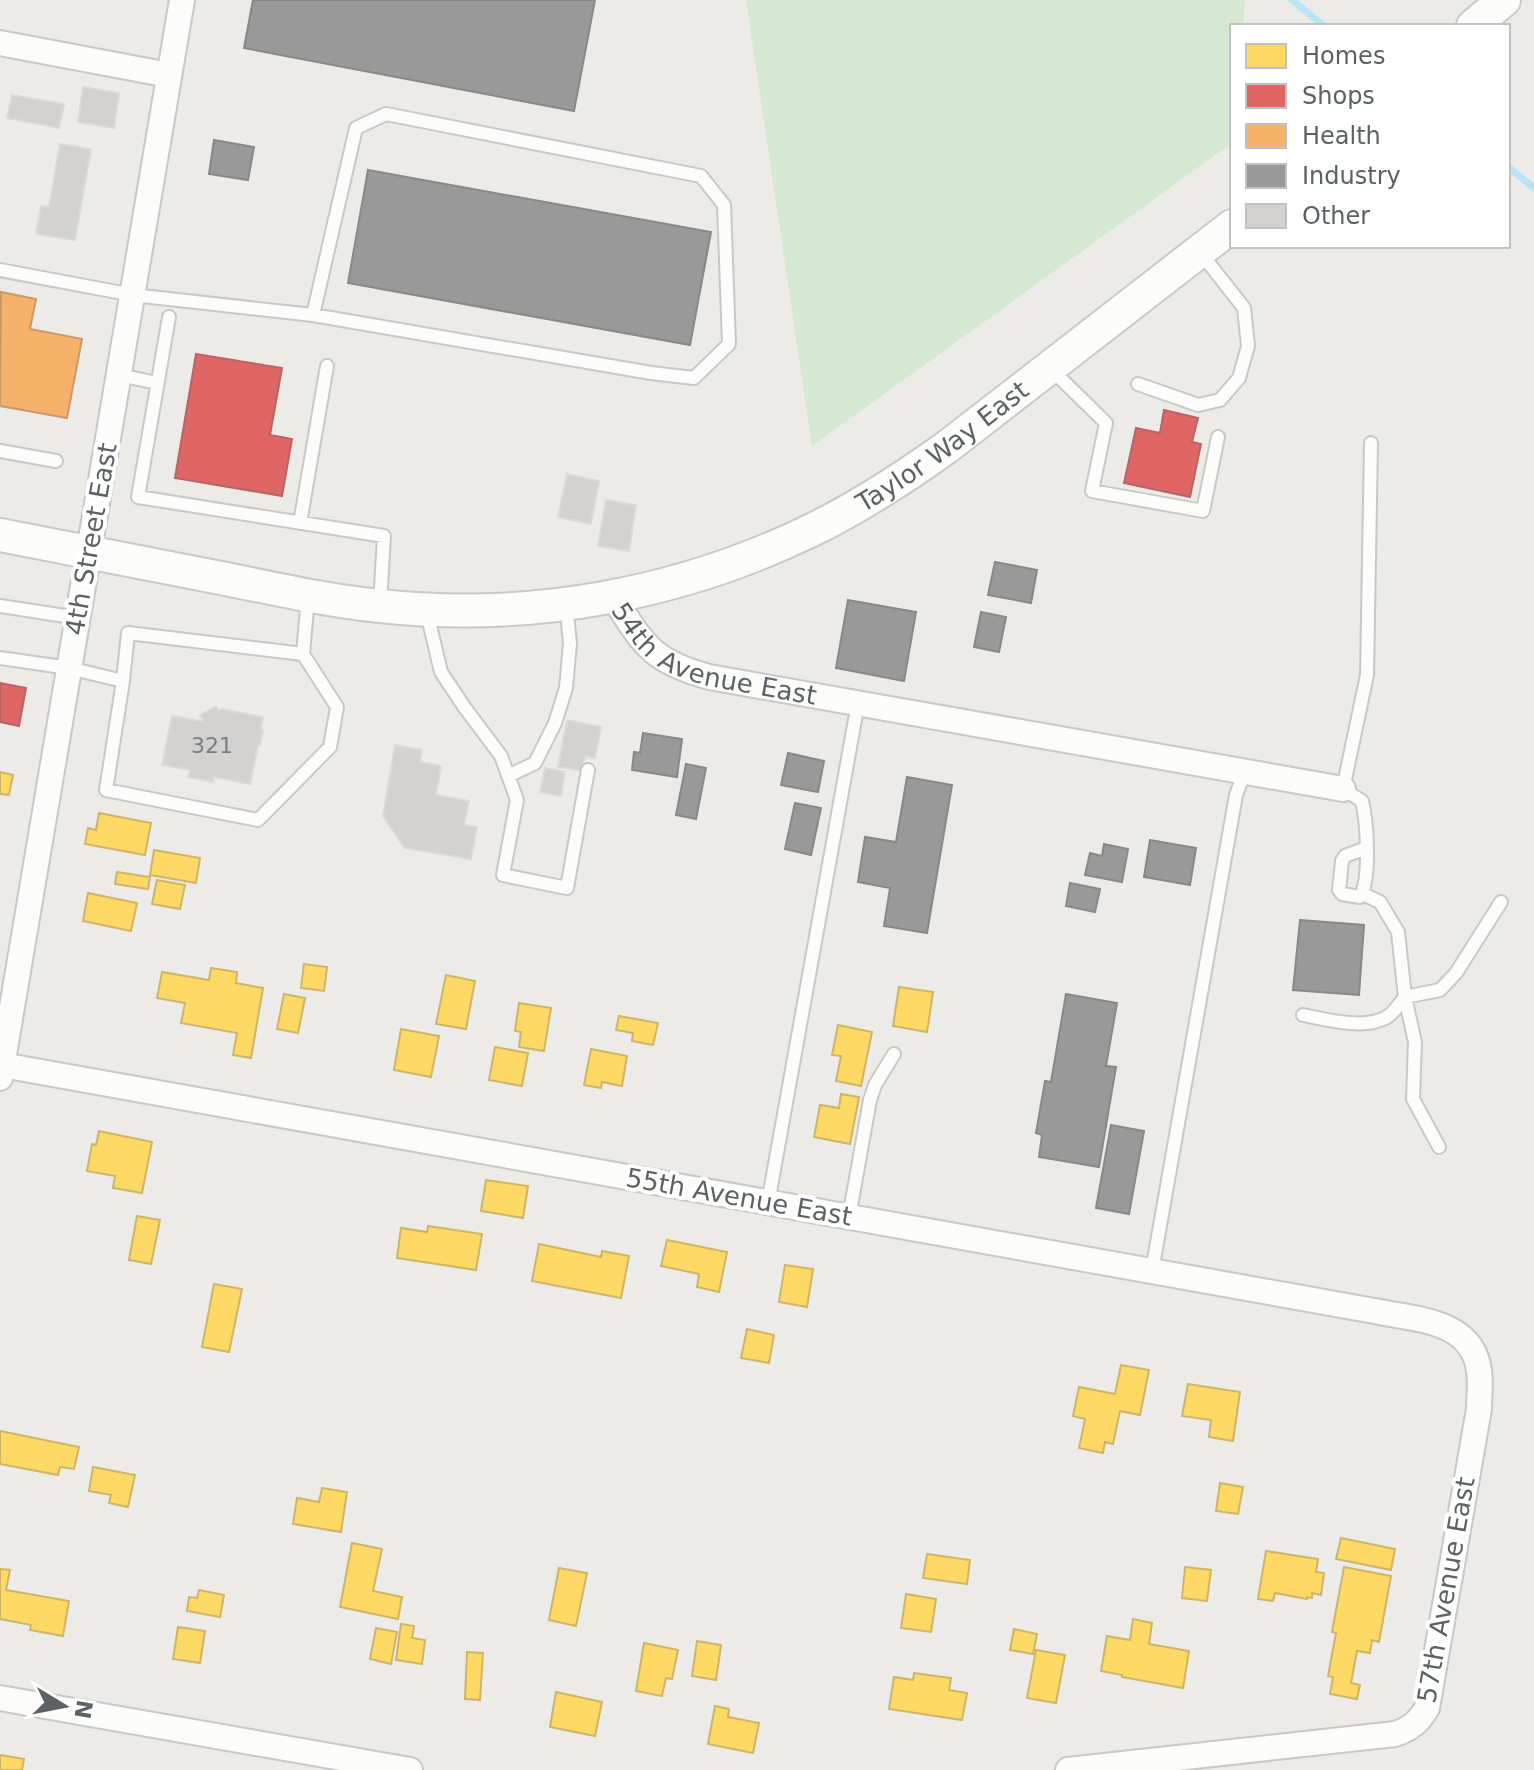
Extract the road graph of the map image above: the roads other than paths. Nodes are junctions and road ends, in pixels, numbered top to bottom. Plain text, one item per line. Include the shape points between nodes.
1 (182, 0) edge
2 (1504, 0) edge
3 (1475, 24) edge
4 (0, 43) edge
5 (169, 75) junction
6 (1230, 228) edge
7 (1200, 252) junction
8 (0, 270) edge
9 (133, 295) junction
10 (313, 315) junction
11 (169, 317) dead end
12 (327, 366) dead end
13 (1050, 368) junction
14 (119, 375) junction
15 (157, 383) junction
16 (1138, 384) dead end
17 (1218, 437) dead end
18 (1371, 443) dead end
19 (0, 451) edge
20 (56, 461) dead end
21 (300, 523) junction
22 (0, 535) edge
23 (90, 553) junction
24 (308, 595) junction
25 (613, 597) junction
26 (566, 604) junction
27 (0, 606) edge
28 (380, 606) junction
29 (426, 610) junction
30 (78, 618) junction
31 (303, 654) junction
32 (0, 658) edge
33 (69, 668) junction
34 (123, 681) junction
35 (858, 703) junction
36 (588, 770) dead end
37 (1245, 771) junction
38 (508, 776) junction
39 (1343, 789) junction
40 (1366, 848) junction
41 (1363, 894) junction
42 (1501, 902) dead end
43 (1405, 997) junction
44 (1303, 1015) dead end
45 (894, 1054) dead end
46 (1, 1072) edge
47 (1439, 1147) dead end
48 (768, 1203) junction
49 (849, 1217) junction
50 (1152, 1271) junction
51 (1470, 1343) joint
52 (0, 1698) edge
53 (410, 1770) edge
54 (1068, 1770) edge

1 - 5 street, 4th Street East
2 - 3 main road
4 - 5 street
5 - 9 street, 4th Street East
6 - 7 main road, Taylor Way East
7 - 13 main road, Taylor Way East
7 - 16 lane via 1244,308 1248,346 1239,378 1220,400 1198,405
8 - 9 lane
9 - 10 lane
9 - 14 street, 4th Street East
10 - 10 lane via 356,128 386,114 701,176 724,205 729,344 694,378
11 - 15 lane
12 - 21 lane
13 - 17 lane via 1106,423 1092,491 1203,511
13 - 25 main road, Taylor Way East via 905,477 816,529 716,570
14 - 15 lane
14 - 23 street, 4th Street East
15 - 21 lane via 138,497
18 - 39 lane via 1367,675
19 - 20 lane
21 - 28 lane via 384,536
22 - 23 main road, 54th Avenue East
23 - 24 main road, 54th Avenue East
23 - 30 street, 4th Street East
24 - 28 main road, 54th Avenue East
24 - 31 lane
25 - 26 main road, 54th Avenue East
25 - 35 street, 54th Avenue East via 640,639 668,663 709,677
26 - 29 main road, 54th Avenue East
26 - 38 lane via 566,688 555,723 535,763
27 - 30 lane
28 - 29 main road, 54th Avenue East
29 - 38 lane via 441,672 501,756
30 - 33 street, 4th Street East
31 - 34 lane via 128,633
31 - 34 lane via 337,707 330,747 258,820 106,790
32 - 33 lane
33 - 34 lane
33 - 46 street, 4th Street East
35 - 37 street, 54th Avenue East
35 - 48 lane
36 - 38 lane via 567,888 503,875 517,800
37 - 39 street, 54th Avenue East
37 - 50 lane via 1236,795
39 - 40 lane via 1362,801
40 - 41 lane
40 - 41 lane via 1345,856 1339,890
41 - 43 lane via 1380,902 1398,932
42 - 43 lane via 1440,990
43 - 44 lane via 1388,1016 1370,1022
43 - 47 lane via 1415,1042 1413,1099
45 - 49 lane via 870,1100
46 - 48 street, 55th Avenue East
48 - 49 street, 55th Avenue East
49 - 50 street, 55th Avenue East
50 - 51 street, 55th Avenue East via 1421,1320 1455,1331
51 - 54 street, 57th Avenue East via 1479,1372 1479,1409 1427,1708 1420,1719 1395,1734
52 - 53 street

